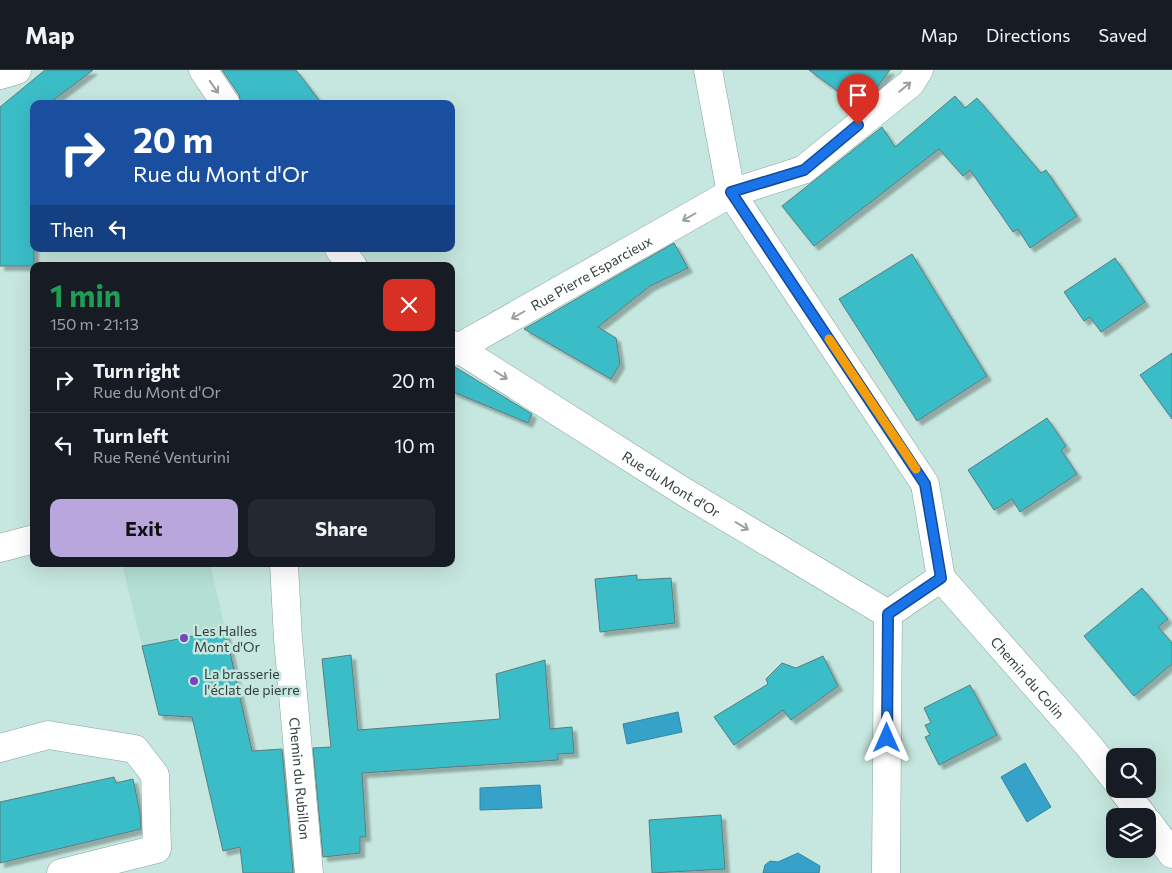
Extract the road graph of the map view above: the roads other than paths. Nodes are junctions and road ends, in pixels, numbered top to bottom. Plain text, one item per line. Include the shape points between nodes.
1 (17, 70) edge
2 (203, 70) edge
3 (708, 70) edge
4 (919, 70) edge
5 (0, 75) edge
6 (223, 100) edge
7 (731, 192) junction
8 (341, 252) edge
9 (350, 262) edge
10 (455, 347) edge
11 (455, 349) edge
12 (30, 540) edge
13 (0, 548) edge
14 (284, 567) edge
15 (941, 578) junction
16 (888, 614) junction
17 (0, 748) edge
18 (1106, 768) edge
19 (1129, 798) edge
20 (1137, 808) edge
21 (1156, 833) edge
22 (1172, 854) edge
23 (62, 873) edge
24 (309, 873) edge
25 (886, 873) edge

1 - 5 street
2 -> 6 street
3 - 7 street
7 -> 4 street, Rue Pierre Esparcieux via 804,170 911,83
7 -> 10 street, Rue Pierre Esparcieux
7 - 15 street via 925,484
8 - 9 street
11 -> 16 street, Rue du Mont d'Or
12 - 13 street
14 - 24 street, Chemin du Rubillon
15 - 16 street
15 - 18 street, Chemin du Colin
16 - 25 street
17 - 23 street via 48,735 135,749 155,775 157,849
19 - 20 street
21 - 22 street

